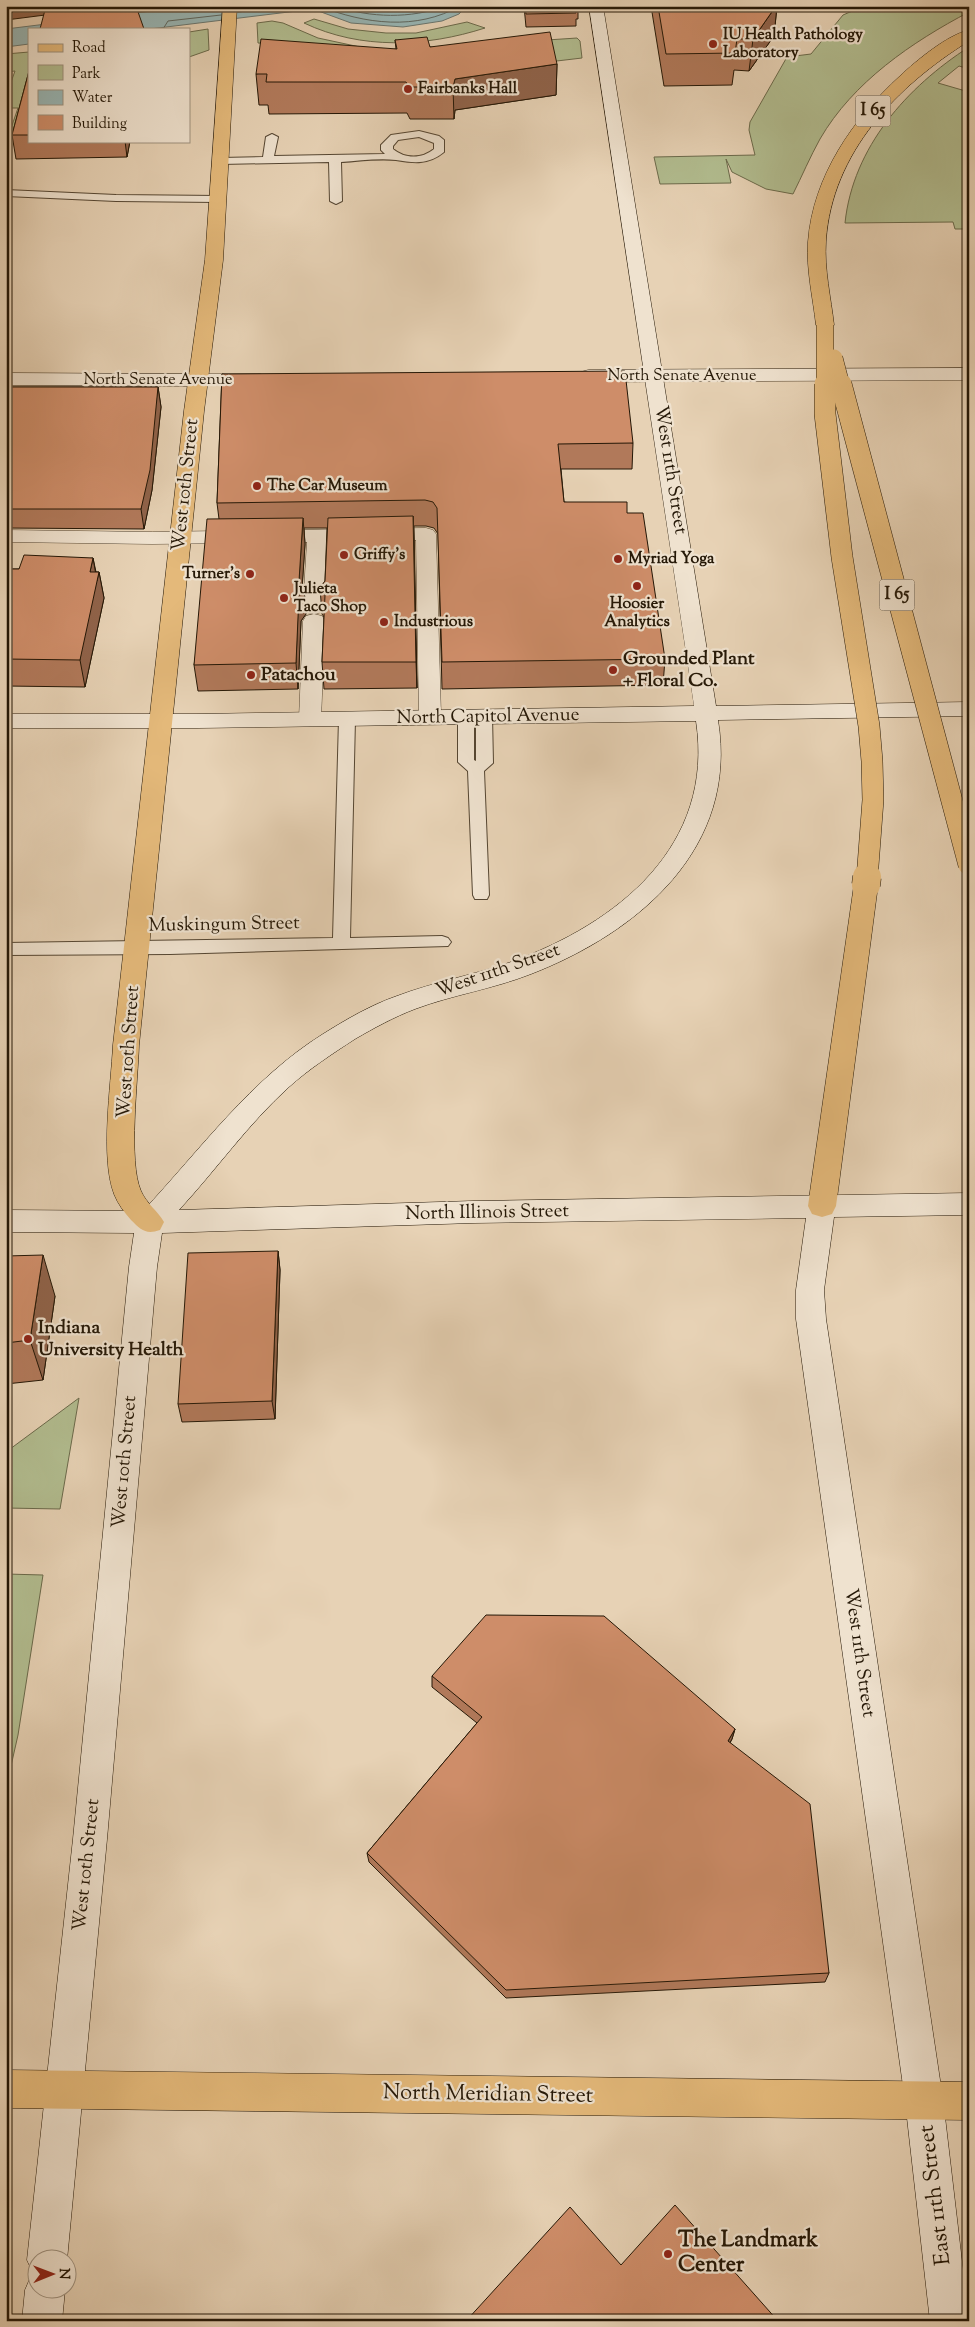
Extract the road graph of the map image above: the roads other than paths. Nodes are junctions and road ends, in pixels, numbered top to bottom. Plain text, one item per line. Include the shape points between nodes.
1 (230, 6) edge
2 (596, 6) edge
3 (969, 34) edge
4 (272, 137) dead end
5 (397, 157) dead end
6 (341, 159) junction
7 (268, 160) junction
8 (221, 161) junction
9 (6, 193) edge
10 (218, 199) junction
11 (341, 201) dead end
12 (825, 325) junction
13 (969, 374) edge
14 (573, 376) edge
15 (655, 376) junction
16 (6, 379) edge
17 (199, 380) junction
18 (278, 380) edge
19 (6, 536) edge
20 (318, 536) junction
21 (181, 538) junction
22 (969, 709) edge
23 (706, 714) junction
24 (430, 717) junction
25 (475, 717) junction
26 (310, 719) junction
27 (347, 719) junction
28 (6, 721) edge
29 (162, 721) junction
30 (969, 865) edge
31 (481, 896) dead end
32 (442, 942) dead end
33 (341, 944) junction
34 (138, 948) junction
35 (6, 949) edge
36 (969, 1204) edge
37 (822, 1206) junction
38 (6, 1221) edge
39 (150, 1222) junction
40 (6, 2090) edge
41 (64, 2090) junction
42 (924, 2100) junction
43 (969, 2101) edge
44 (48, 2250) edge
45 (43, 2300) edge
46 (42, 2321) edge
47 (950, 2321) edge

1 - 8 main road, West 10th Street
2 - 15 main road, West 11th Street
3 - 12 main road, I 65 via 917,70 874,109 837,168 820,220 817,259
4 - 7 lane
5 - 6 lane
6 - 7 lane
6 - 11 lane
7 - 8 lane
8 - 10 main road, West 10th Street
9 - 10 lane
10 - 17 main road, West 10th Street
12 - 30 main road, I 65, bridge
12 - 37 main road, bridge via 825,414 842,556 867,708 873,800 866,885
13 - 15 main road, North Senate Avenue
14 - 15 main road, North Senate Avenue
15 - 23 main road, West 11th Street
16 - 17 main road, North Senate Avenue
17 - 18 main road, North Senate Avenue
17 - 21 main road, West 10th Street
19 - 21 main road
20 - 21 main road
20 - 24 main road via 426,534
20 - 26 main road
21 - 29 main road, West 10th Street
22 - 23 main road, North Capitol Avenue
23 - 25 main road, North Capitol Avenue
23 - 39 main road, West 11th Street via 712,766 705,801 687,845 646,894 601,929 546,958 404,1003 311,1054 260,1097
24 - 25 main road, North Capitol Avenue
24 - 27 main road, North Capitol Avenue
25 - 31 lane via 466,762 476,769
26 - 27 main road, North Capitol Avenue
26 - 29 main road, North Capitol Avenue
27 - 33 lane
28 - 29 main road, North Capitol Avenue
29 - 34 main road, West 10th Street
32 - 33 lane, Muskingum Street
33 - 34 lane, Muskingum Street
34 - 35 lane, Muskingum Street
34 - 39 main road, West 10th Street via 126,1045 123,1165 128,1196
36 - 37 main road, North Illinois Street
37 - 39 main road, North Illinois Street
37 - 42 main road, West 11th Street via 810,1290 811,1319
38 - 39 main road, North Illinois Street
39 - 41 main road, West 10th Street via 143,1267
40 - 41 main road, North Meridian Street
41 - 42 main road, North Meridian Street
41 - 44 main road, West 10th Street
42 - 43 main road, North Meridian Street
42 - 47 main road, East 11th Street
45 - 46 main road

